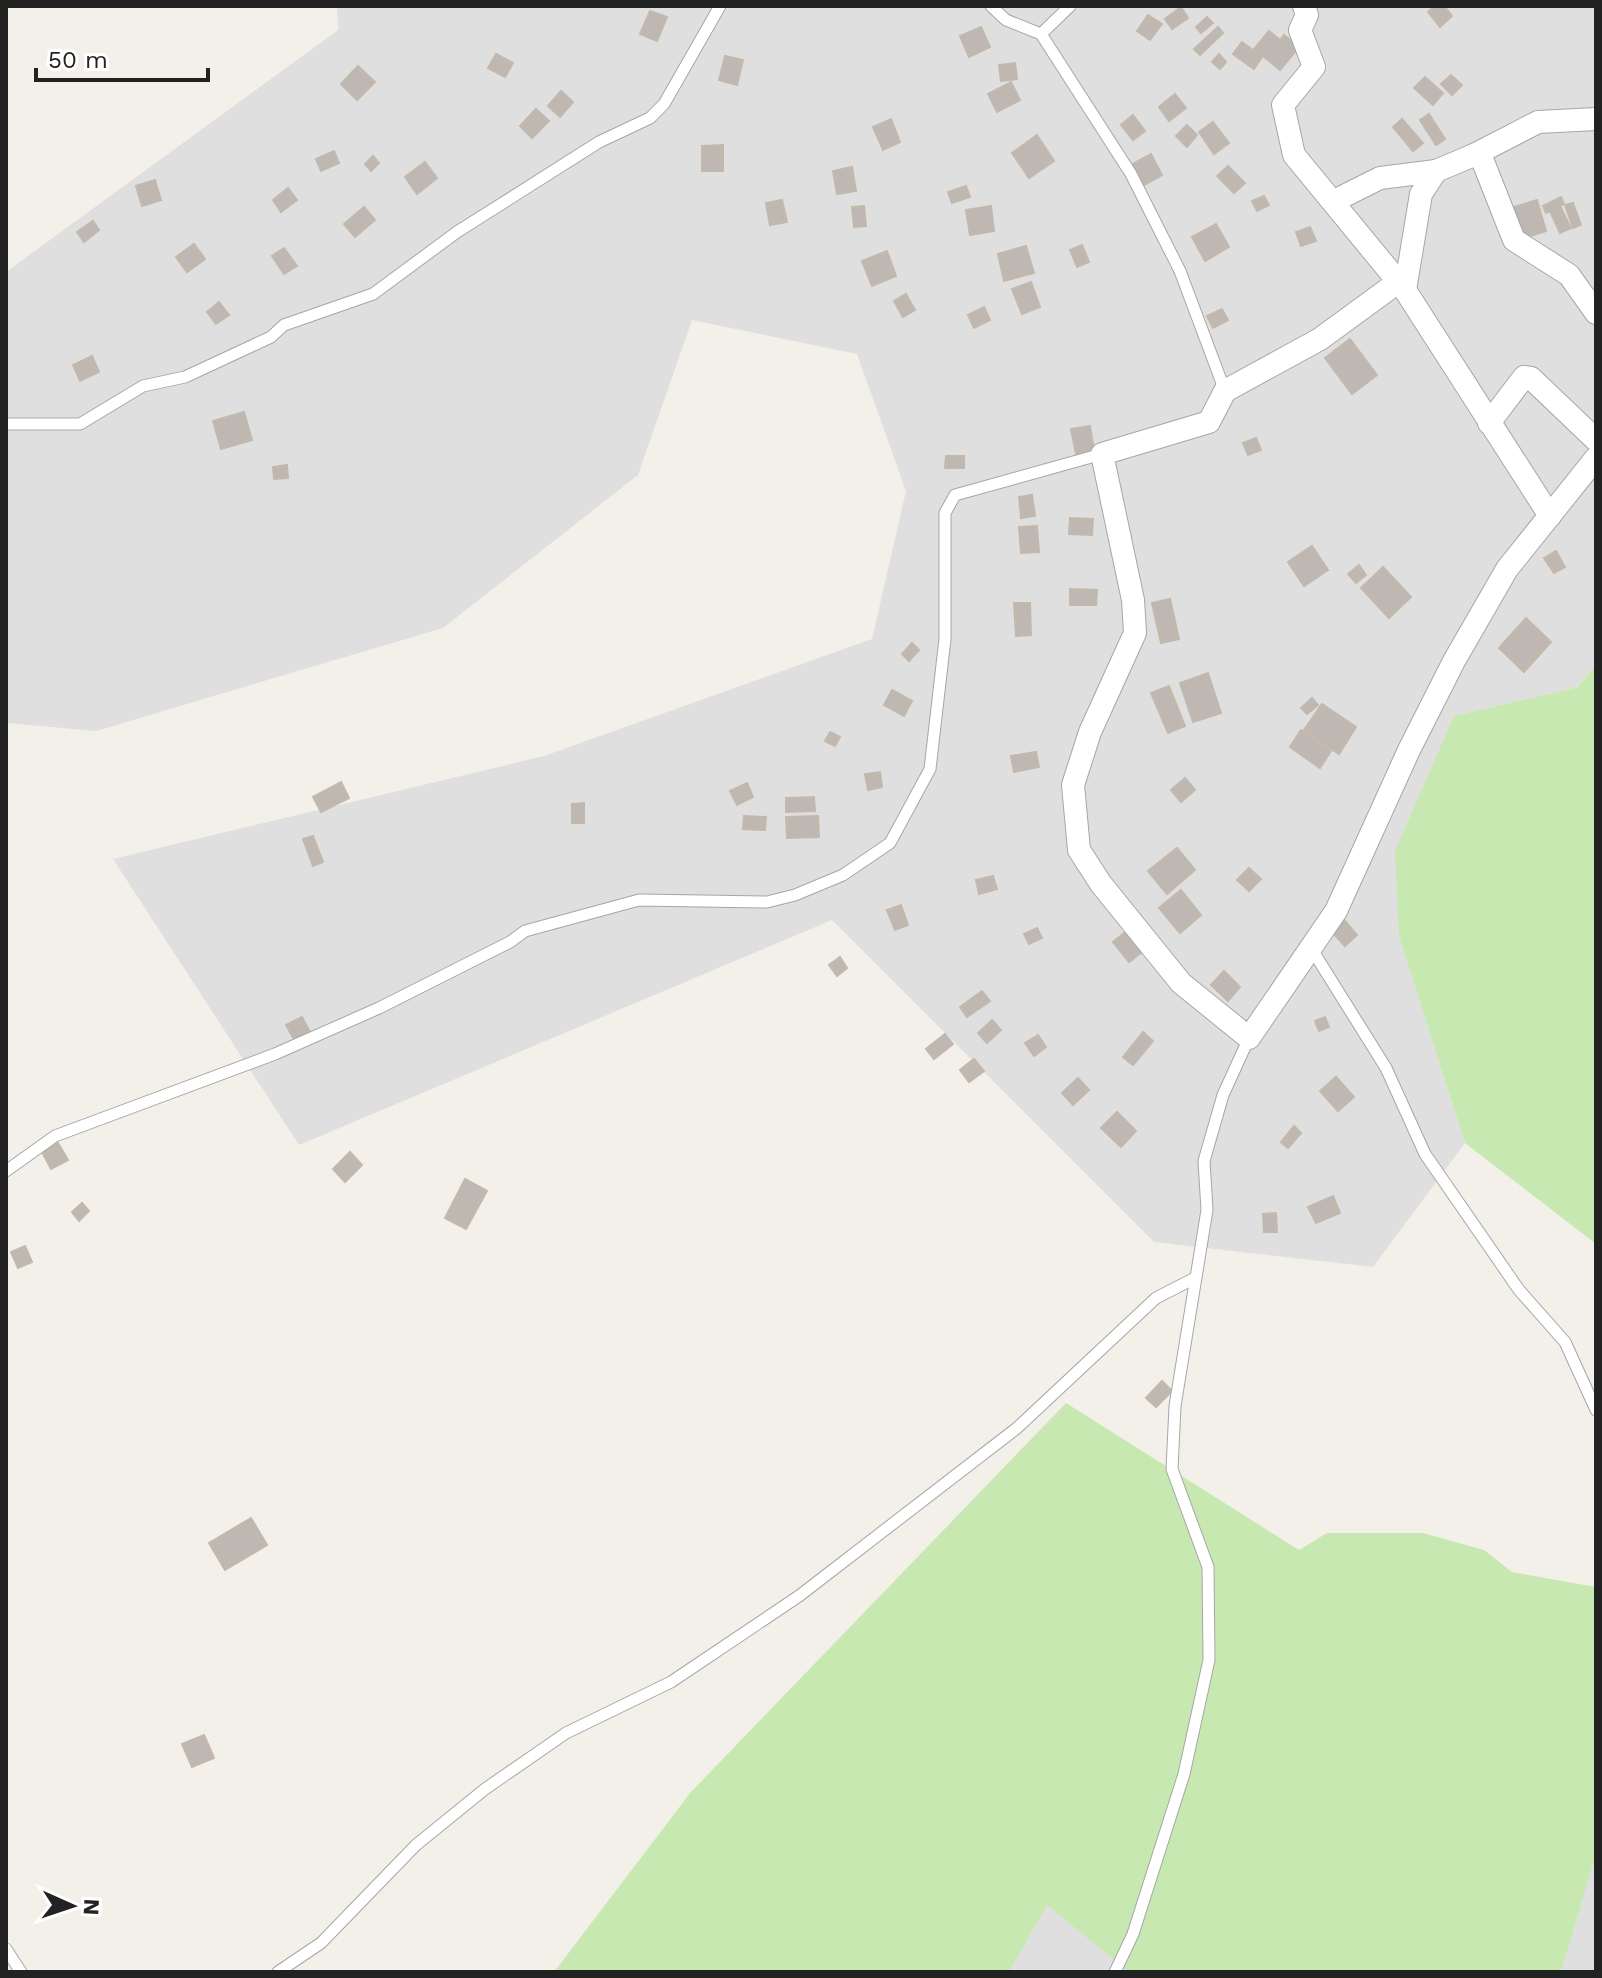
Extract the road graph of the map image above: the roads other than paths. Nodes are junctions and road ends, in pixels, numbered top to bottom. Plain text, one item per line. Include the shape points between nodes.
1 (720, 6) edge
2 (991, 6) edge
3 (1070, 6) edge
4 (1304, 6) edge
5 (1041, 34) junction
6 (1596, 119) edge
7 (1474, 155) junction
8 (1436, 171) junction
9 (1334, 201) junction
10 (1402, 286) junction
11 (1596, 313) edge
12 (1225, 391) junction
13 (1489, 423) junction
14 (6, 424) edge
15 (1596, 440) edge
16 (1102, 454) junction
17 (1596, 458) edge
18 (1550, 516) junction
19 (1311, 947) junction
20 (1249, 1038) junction
21 (6, 1171) edge
22 (1193, 1279) junction
23 (1596, 1410) edge
24 (6, 1949) edge
25 (21, 1972) edge
26 (278, 1972) edge
27 (1115, 1972) edge

1 - 14 lane via 664,104 650,118 599,142 373,294 284,325 271,337 185,377 143,386 80,424
2 - 5 lane via 1006,20
3 - 5 lane
4 - 9 street via 1307,15 1300,30 1314,67 1285,100 1283,110 1294,155
5 - 12 lane via 1131,174 1180,271
6 - 7 street via 1538,122
7 - 8 street
7 - 11 street via 1482,159 1514,240 1569,275
8 - 9 street via 1380,178
8 - 10 street via 1421,194
9 - 10 street
10 - 12 street
10 - 13 street
12 - 16 street via 1209,422
13 - 15 street via 1518,380 1531,378
13 - 18 street
16 - 20 street via 1133,600 1135,633 1090,732 1073,785 1079,850 1181,983
16 - 21 lane via 949,501 945,639 930,769 890,843 843,875 767,902 639,900 525,931 379,1008 275,1054 55,1136
17 - 18 street
18 - 19 street via 1507,569 1454,661 1336,911
19 - 20 street
19 - 23 lane via 1386,1068 1425,1154 1519,1290 1565,1342
20 - 22 lane via 1223,1095 1204,1161 1207,1210
22 - 26 lane via 1156,1298 1017,1428 799,1596 671,1682 566,1733 485,1789 416,1845 321,1943
22 - 27 lane via 1178,1369 1172,1469 1208,1567 1209,1660 1184,1774 1133,1934
24 - 25 lane

